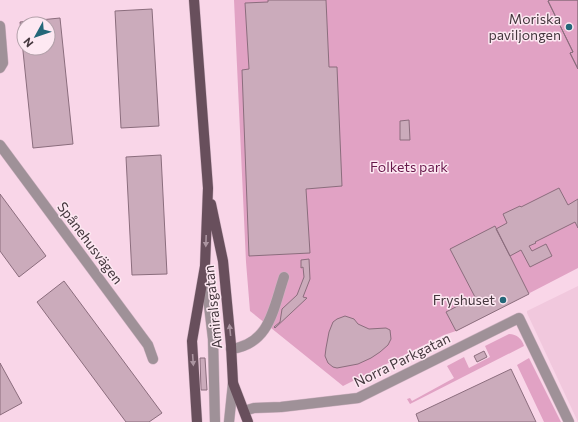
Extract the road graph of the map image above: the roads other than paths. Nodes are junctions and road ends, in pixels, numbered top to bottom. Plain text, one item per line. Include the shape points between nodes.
1 (194, 2) edge
2 (0, 26) edge
3 (0, 68) edge
4 (0, 145) edge
5 (208, 188) junction
6 (205, 266) junction
7 (284, 277) dead end
8 (231, 349) junction
9 (154, 359) dead end
10 (233, 383) junction
11 (244, 410) junction
12 (197, 422) edge
13 (215, 422) edge
14 (230, 422) edge
15 (248, 422) edge
16 (569, 422) edge

1 - 5 main road, Amiralsgatan
2 - 3 street via 3,63
4 - 9 street, Spånehusvägen via 148,345
5 -> 6 main road, Amiralsgatan
8 -> 5 main road, Amiralsgatan via 223,261
6 -> 12 main road, Amiralsgatan via 192,341
6 - 13 street via 213,339
7 - 8 street via 268,325 259,338 247,345
8 - 10 main road, Amiralsgatan
10 - 11 main road, Amiralsgatan
10 - 14 street
11 - 15 main road, Amiralsgatan
11 - 16 street, Norra Parkgatan via 358,398 519,318

